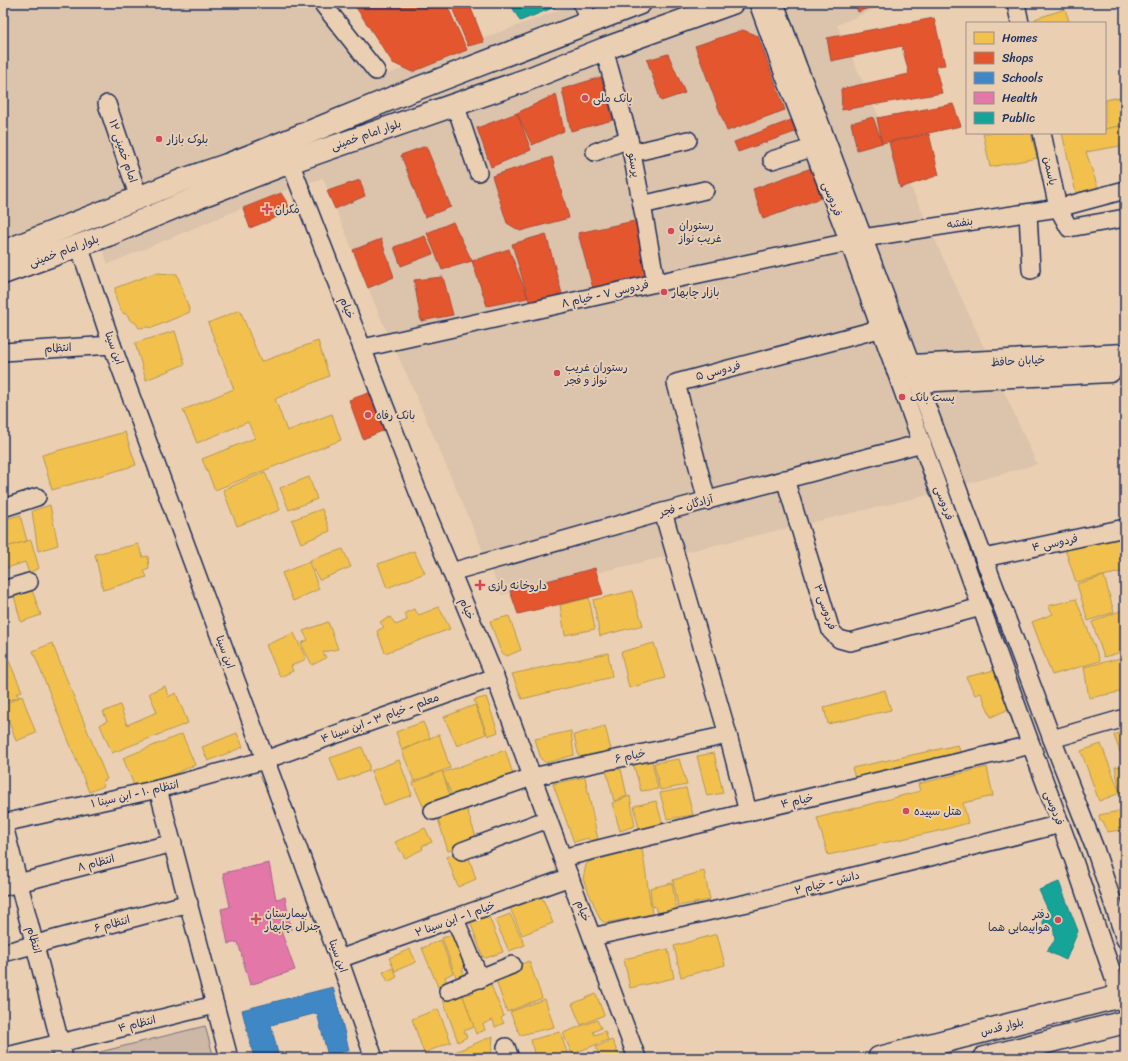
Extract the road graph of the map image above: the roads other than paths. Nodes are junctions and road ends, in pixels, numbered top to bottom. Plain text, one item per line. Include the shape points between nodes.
1 (322, 3) edge
2 (640, 3) edge
3 (732, 3) edge
4 (758, 3) edge
5 (775, 3) edge
6 (1016, 3) edge
7 (585, 13) edge
8 (1020, 22) edge
9 (604, 49) junction
10 (376, 70) dead end
11 (107, 104) dead end
12 (455, 104) junction
13 (1042, 134) edge
14 (688, 140) dead end
15 (630, 146) junction
16 (812, 148) junction
17 (595, 152) dead end
18 (772, 160) dead end
19 (290, 162) junction
20 (478, 172) dead end
21 (705, 190) dead end
22 (1125, 190) edge
23 (139, 198) junction
24 (642, 205) junction
25 (1058, 208) junction
26 (1028, 213) junction
27 (1125, 218) edge
28 (856, 240) junction
29 (79, 245) junction
30 (3, 252) edge
31 (1030, 270) dead end
32 (3, 273) edge
33 (656, 283) junction
34 (879, 329) junction
35 (112, 345) junction
36 (362, 348) junction
37 (3, 352) edge
38 (1125, 355) edge
39 (1125, 371) edge
40 (914, 373) junction
41 (922, 443) junction
42 (785, 479) junction
43 (37, 497) dead end
44 (707, 501) junction
45 (3, 508) edge
46 (663, 512) junction
47 (1125, 528) edge
48 (984, 558) junction
49 (451, 572) junction
50 (29, 582) dead end
51 (3, 590) edge
52 (981, 606) junction
53 (495, 677) junction
54 (1125, 718) edge
55 (728, 735) junction
56 (1052, 740) junction
57 (1031, 745) junction
58 (265, 760) junction
59 (532, 777) junction
60 (158, 789) junction
61 (433, 811) dead end
62 (748, 812) junction
63 (548, 819) junction
64 (3, 823) edge
65 (1060, 824) junction
66 (173, 843) junction
67 (462, 851) dead end
68 (562, 858) junction
69 (570, 877) junction
70 (11, 885) edge
71 (189, 903) junction
72 (455, 919) junction
73 (592, 936) junction
74 (1125, 939) edge
75 (35, 945) junction
76 (3, 953) edge
77 (339, 959) junction
78 (512, 965) dead end
79 (480, 979) junction
80 (448, 991) dead end
81 (1123, 999) edge
82 (215, 1005) junction
83 (1125, 1022) edge
84 (62, 1050) edge
85 (3, 1057) edge
86 (229, 1058) edge
87 (374, 1058) edge
88 (637, 1058) edge
89 (879, 1058) edge
90 (984, 1058) edge

1 - 10 street
2 - 7 main road, بلوار امام خمینی
3 - 9 main road, بلوار امام خمینی
4 - 16 street, فردوسی
5 - 28 street, فردوسی
6 - 8 street
7 - 23 main road, بلوار امام خمینی via 395,97
9 - 12 main road, بلوار امام خمینی via 526,80
9 - 15 street, پرستو
11 - 23 street, امام خمینی ۱۲
12 - 19 main road, بلوار امام خمینی
12 - 20 street
13 - 25 street, یاسمن
14 - 15 street
15 - 17 street
15 - 24 street, پرستو
16 - 18 street
16 - 28 street, فردوسی
19 - 29 main road, بلوار امام خمینی
19 - 36 street, خیام
21 - 24 street
22 - 25 street, بنفشه
23 - 30 main road, بلوار امام خمینی
24 - 33 street, پرستو
25 - 26 street, بنفشه
25 - 27 street, یاسمن via 1069,228
26 - 28 street, بنفشه
26 - 31 street
28 - 33 street, فردوسی ۷ - خیام ۸
28 - 34 street, فردوسی
28 - 40 street, فردوسی
29 - 32 main road, بلوار امام خمینی
29 - 35 street, ابن سینا
33 - 36 street, فردوسی ۷ - خیام ۸
34 - 41 street, فردوسی
34 - 44 street, فردوسی ۵ via 676,383
35 - 37 street, انتظام
35 - 58 street, ابن سینا
36 - 49 street, خیام
38 - 40 main road, خیابان حافظ
39 - 40 main road, خیابان حافظ
40 - 48 street, فردوسی
41 - 42 street, آزادگان - فجر
41 - 52 street, فردوسی
42 - 44 street, آزادگان - فجر
42 - 52 street, فردوسی ۳ via 831,631 839,639 850,642
43 - 45 street
44 - 46 street, آزادگان - فجر
46 - 49 street, آزادگان - فجر
46 - 55 street
47 - 48 street, فردوسی ۴
48 - 56 street, فردوسی
49 - 53 street, خیام
50 - 51 street
52 - 57 street, فردوسی
53 - 58 street, معلم - خیام ۳ - ابن سینا ۴
53 - 59 street, خیام
54 - 56 street
55 - 59 street, خیام ۶
55 - 62 street
56 - 74 street, فردوسی via 1095,849
57 - 62 street, خیام ۴
57 - 65 street, فردوسی
58 - 60 street, انتظام ۱۰ - ابن سینا ۱
58 - 77 street, ابن سینا
59 - 61 street, خیام ۶
59 - 63 street, خیام
60 - 64 street, انتظام ۱۰ - ابن سینا ۱
60 - 66 street
62 - 68 street, خیام ۴
63 - 67 street
63 - 68 street, خیام
64 - 70 street, انتظام
65 - 73 street, دانش - خیام ۲ via 766,899
65 - 81 street, فردوسی
66 - 70 street, انتظام ۸
66 - 71 street
68 - 69 street, خیام
69 - 72 street, خیام ۱ - این سینا ۲
69 - 73 street, خیام
70 - 75 street, انتظام
71 - 75 street, انتظام ۶
71 - 82 street
72 - 77 street, خیام ۱ - این سینا ۲
72 - 79 street
73 - 88 street, خیام
75 - 76 street, انتظام ۶
75 - 84 street, انتظام
77 - 87 street, ابن سینا
78 - 79 street
79 - 80 street
81 - 89 main road, بلوار قدس
82 - 84 street, انتظام ۴
82 - 86 street
83 - 90 main road
84 - 85 street, انتظام ۴

